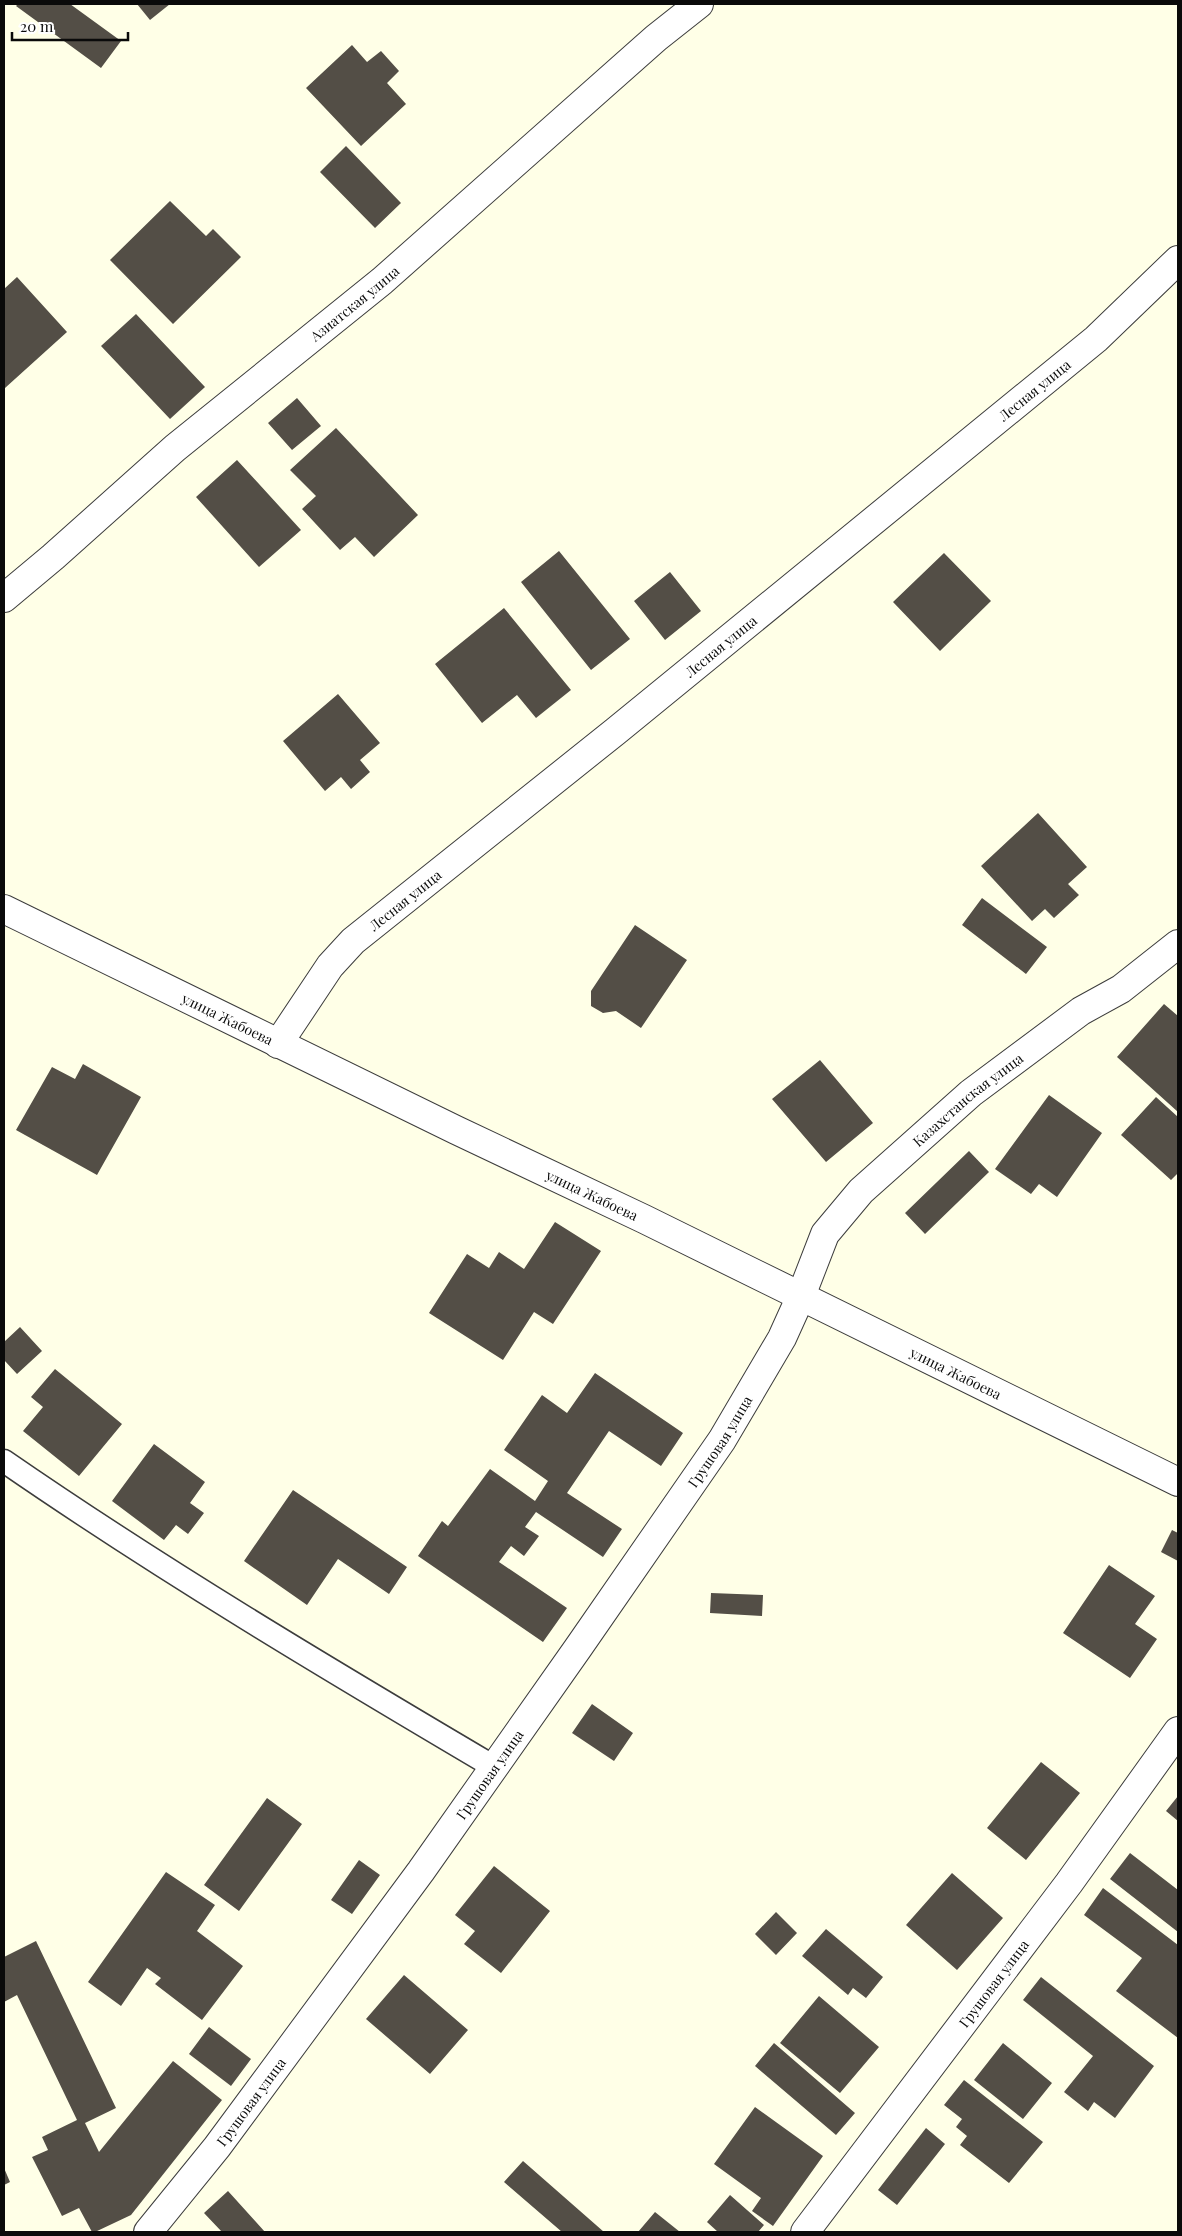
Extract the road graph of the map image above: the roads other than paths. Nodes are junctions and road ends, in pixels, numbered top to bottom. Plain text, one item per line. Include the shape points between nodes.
1 (699, 4) edge
2 (1178, 260) edge
3 (4, 598) edge
4 (4, 909) edge
5 (1178, 944) edge
6 (278, 1044) junction
7 (801, 1296) junction
8 (4, 1460) edge
9 (1178, 1482) edge
10 (1178, 1731) edge
11 (494, 1767) junction
12 (148, 2232) edge
13 (805, 2232) edge

1 - 3 street, Азиатская улица via 656,38 382,281 176,448
2 - 6 street, Лесная улица via 1088,346 616,732 353,940 330,966
4 - 6 street, улица Жабоева
5 - 7 street, Казахстанская улица via 1128,984 1081,1011 970,1093 861,1191 825,1234
6 - 7 street, улица Жабоева
7 - 9 street, улица Жабоева
7 - 11 street, Грушовая улица via 782,1338 722,1440
8 - 11 lane via 264,1631
10 - 13 street, Грушовая улица via 1069,1883
11 - 12 street, Грушовая улица via 217,2147

